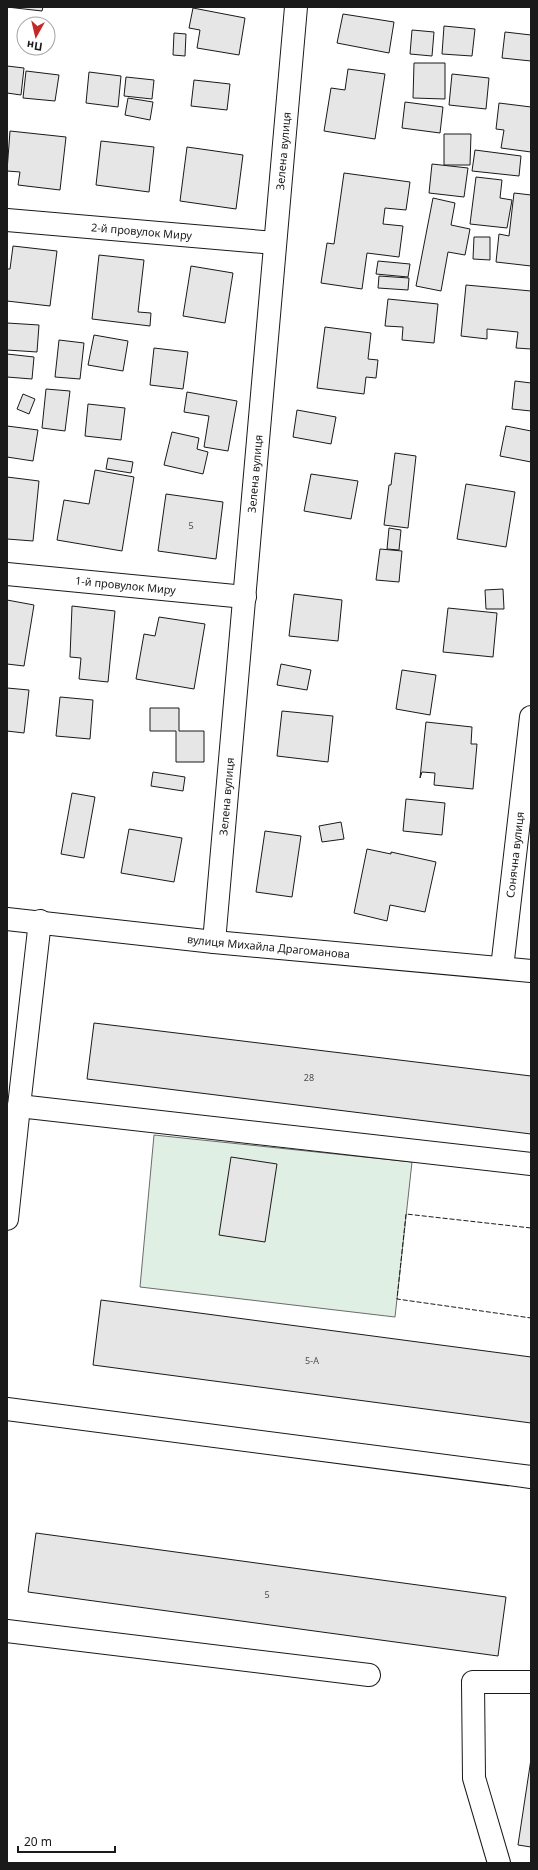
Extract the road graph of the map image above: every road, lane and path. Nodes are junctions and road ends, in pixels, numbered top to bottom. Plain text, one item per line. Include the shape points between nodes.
1 (296, 7) edge
2 (7, 220) edge
3 (275, 243) junction
4 (7, 574) edge
5 (244, 597) junction
6 (531, 717) edge
7 (7, 919) edge
8 (40, 921) junction
9 (214, 942) junction
10 (502, 968) junction
11 (531, 971) edge
12 (20, 1106) junction
13 (531, 1164) edge
14 (7, 1219) edge
15 (7, 1409) edge
16 (531, 1477) edge
17 (7, 1631) edge
18 (369, 1675) dead end
19 (531, 1682) edge
20 (499, 1863) edge

1 - 3 street, Зелена вулиця
2 - 3 street, 2-й провулок Миру
3 - 5 street, Зелена вулиця
4 - 5 street, 1-й провулок Миру
5 - 9 street, Зелена вулиця
6 - 10 street, Сонячна вулиця
7 - 8 street, вулиця Михайла Драгоманова
8 - 9 street, вулиця Михайла Драгоманова
8 - 12 street
9 - 10 street, вулиця Михайла Драгоманова
10 - 11 street, вулиця Михайла Драгоманова
12 - 13 street
12 - 14 street
15 - 16 street
17 - 18 street
19 - 20 street via 473,1682 474,1778

